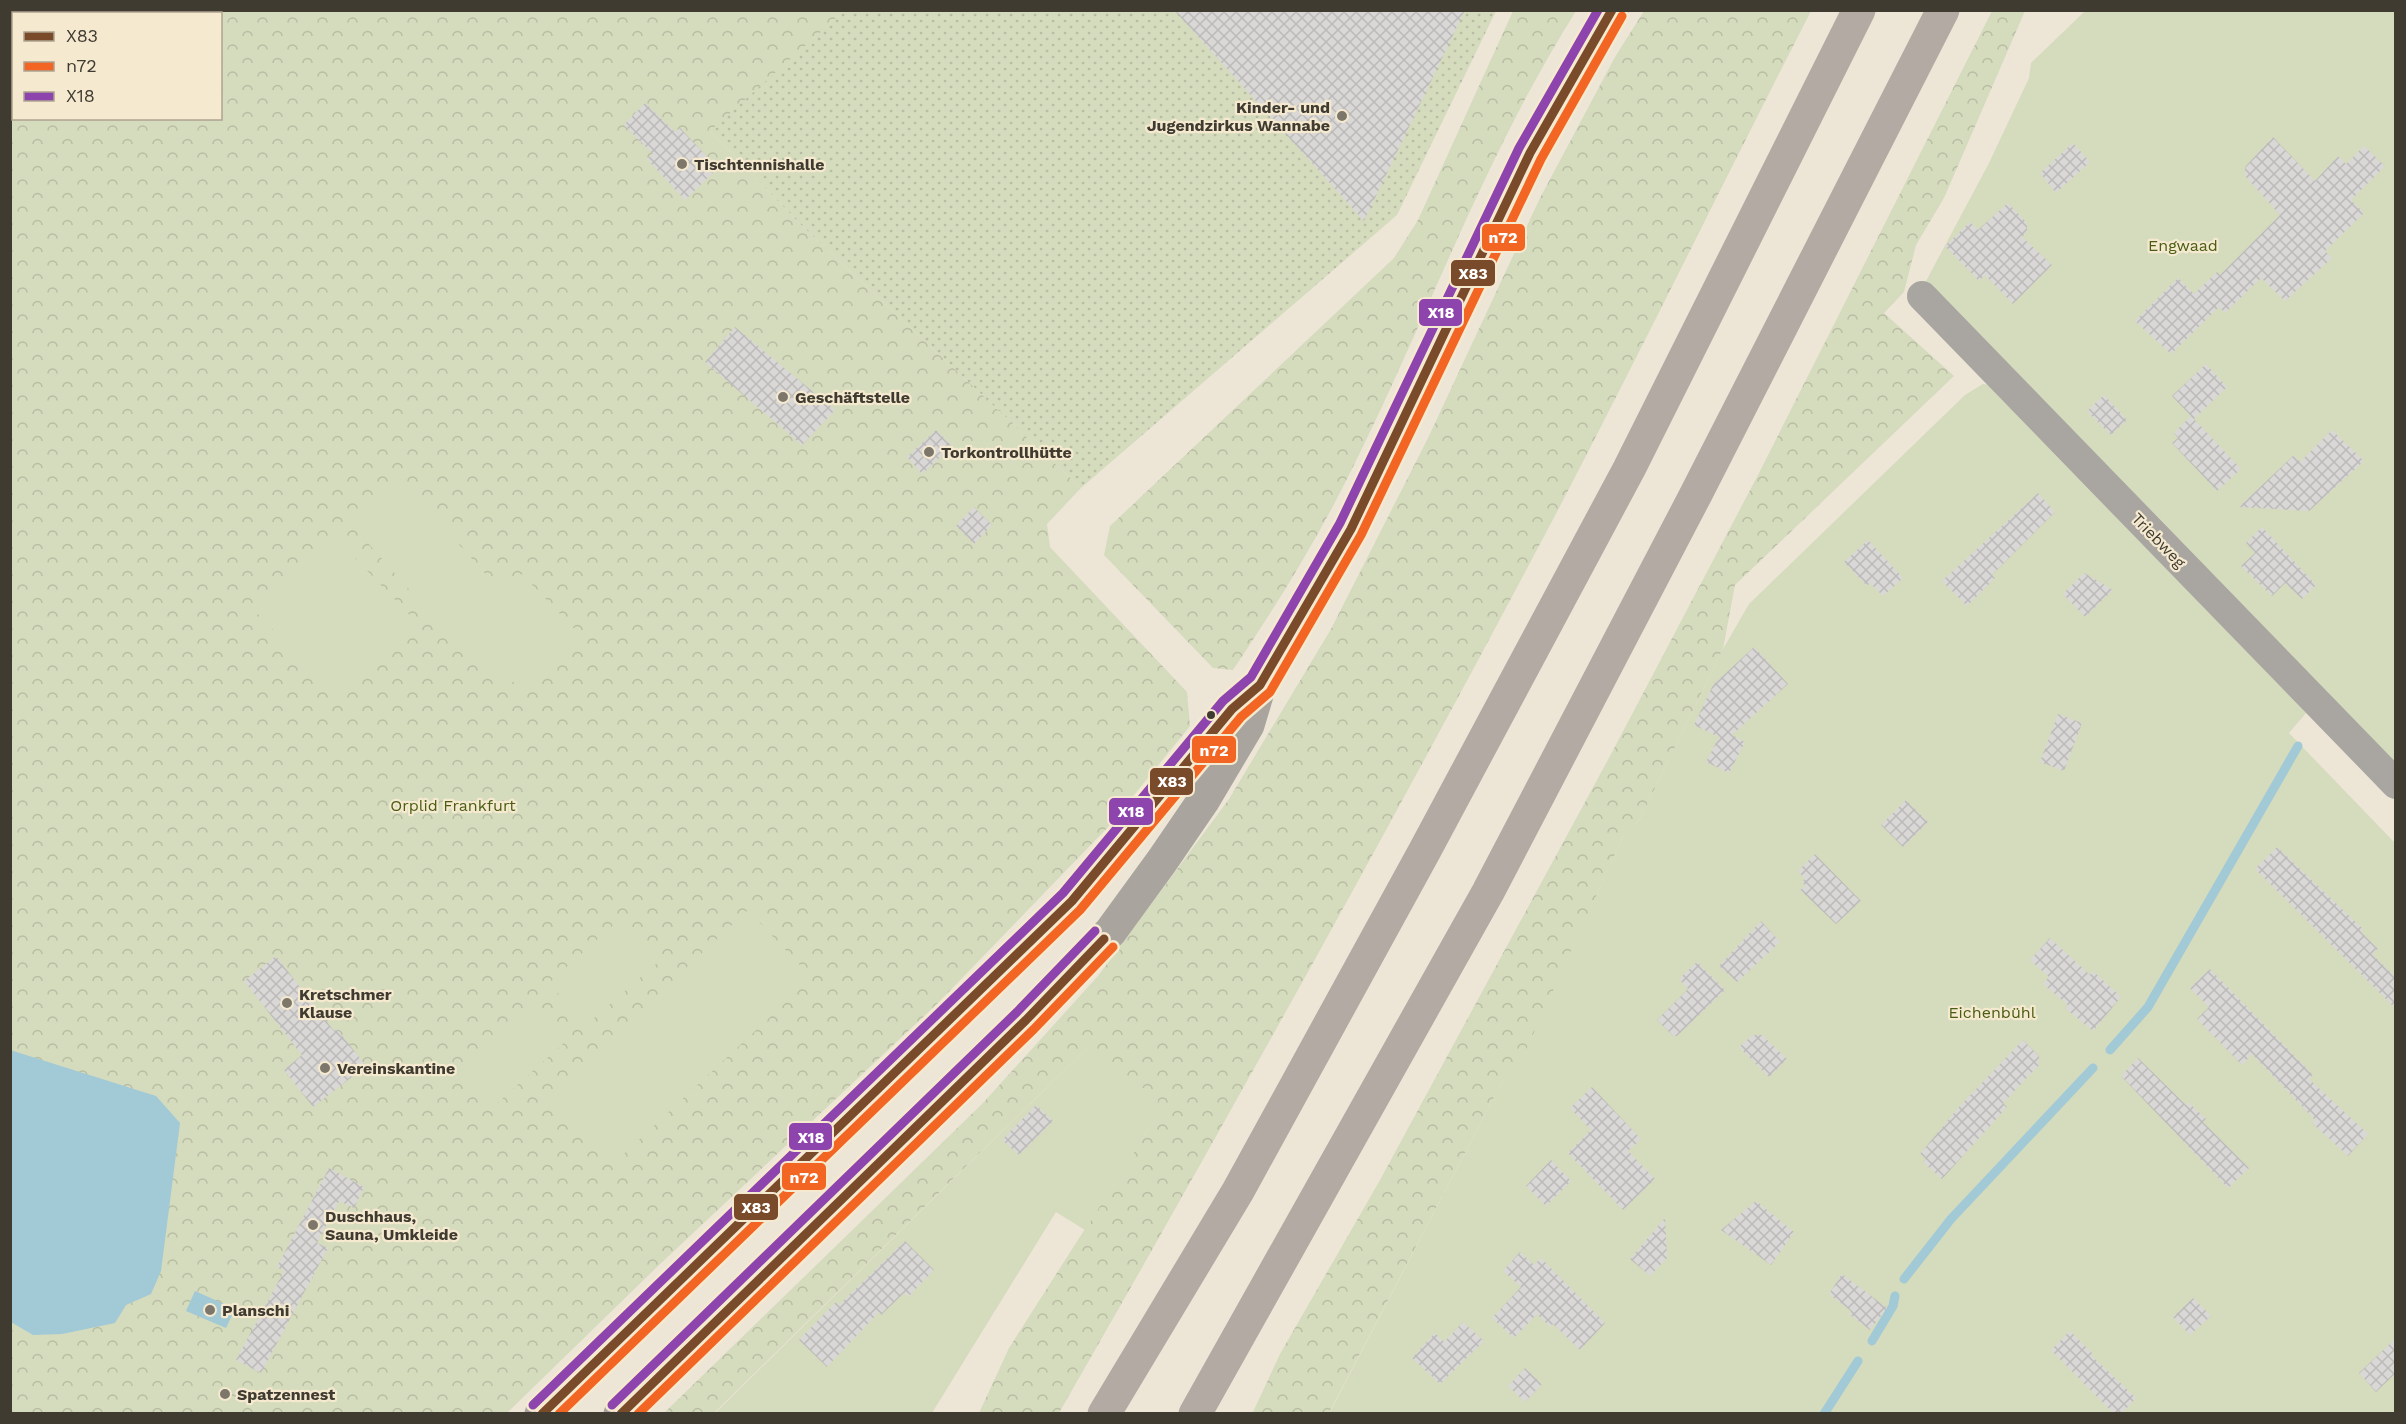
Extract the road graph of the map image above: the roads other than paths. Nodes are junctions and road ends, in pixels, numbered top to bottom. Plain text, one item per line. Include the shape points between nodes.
1 (1612, 10) edge
2 (1859, 10) edge
3 (1943, 10) edge
4 (1922, 296) dead end
5 (1260, 685) junction
6 (2396, 784) edge
7 (541, 1413) edge
8 (620, 1413) edge
9 (1104, 1413) edge
10 (1195, 1413) edge

1 - 5 main road via 1530,153 1351,529
2 - 9 highway via 1629,469 1424,852 1238,1191
3 - 10 highway via 1494,881
4 - 6 street, Triebweg
5 - 7 main road via 1232,709 1072,901
5 - 8 main road via 1248,725 1203,801 1111,931 1026,1020

